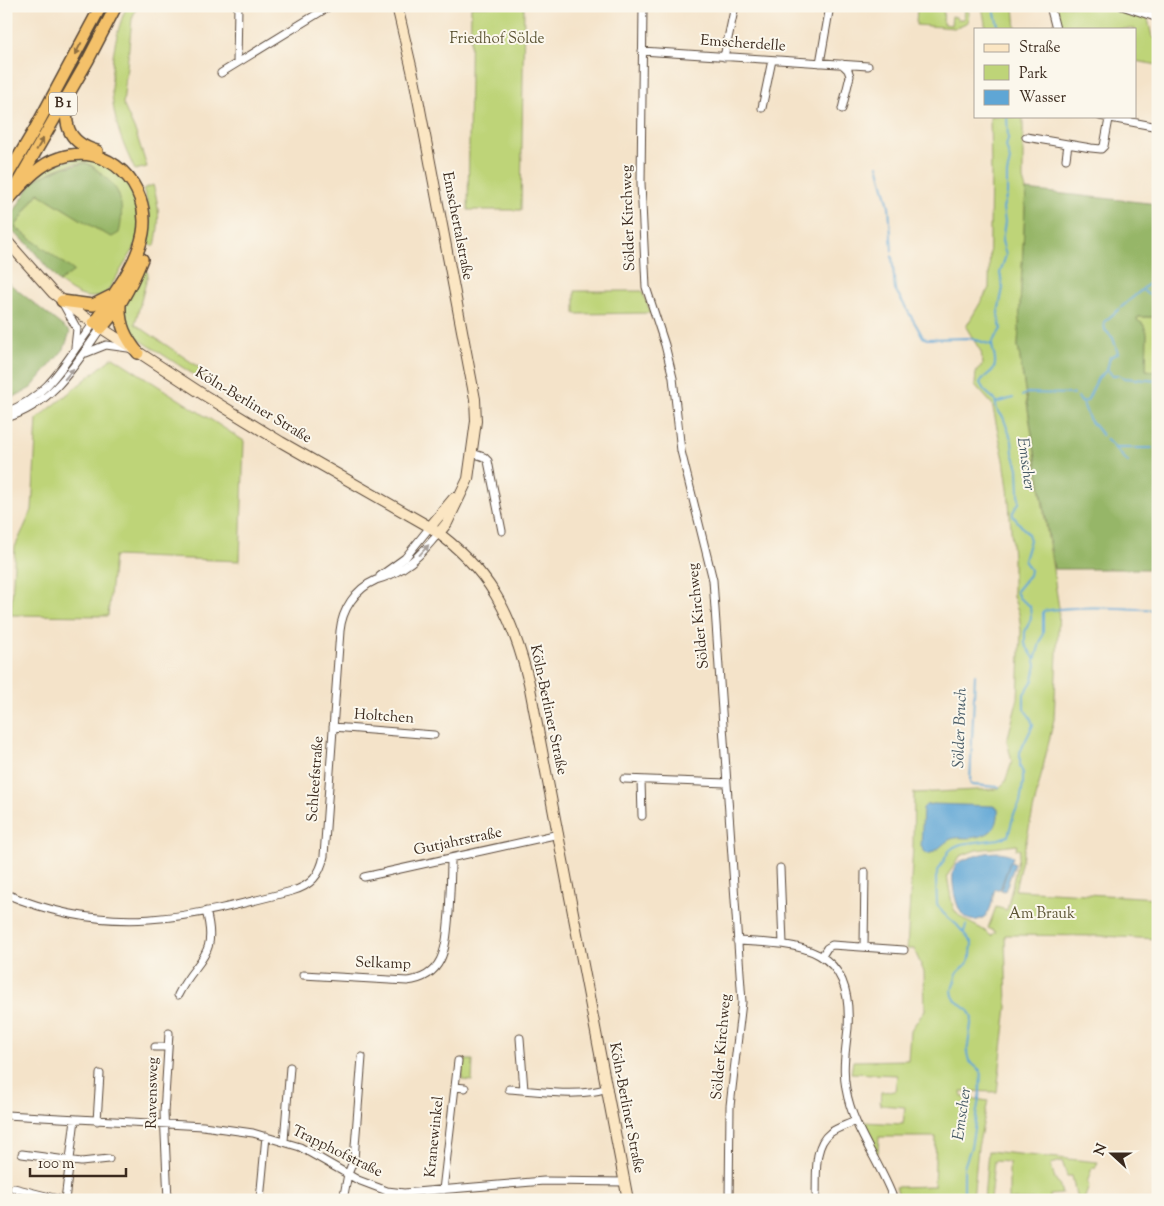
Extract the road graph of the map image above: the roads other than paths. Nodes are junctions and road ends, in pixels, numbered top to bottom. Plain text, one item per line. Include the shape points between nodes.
1 (101, 6) edge
2 (116, 6) edge
3 (238, 6) edge
4 (330, 6) edge
5 (397, 6) edge
6 (644, 6) edge
7 (735, 6) edge
8 (830, 6) edge
9 (1050, 6) edge
10 (1122, 6) edge
11 (1158, 18) edge
12 (1056, 28) edge
13 (642, 51) junction
14 (724, 57) junction
15 (772, 60) junction
16 (237, 63) junction
17 (820, 63) junction
18 (842, 64) junction
19 (868, 66) dead end
20 (221, 73) dead end
21 (69, 93) junction
22 (762, 108) dead end
23 (842, 109) dead end
24 (1109, 118) joint
25 (1158, 127) edge
26 (1026, 137) dead end
27 (1068, 144) junction
28 (1066, 159) dead end
29 (6, 178) edge
30 (6, 201) edge
31 (6, 240) edge
32 (116, 300) junction
33 (62, 301) junction
34 (98, 326) junction
35 (86, 353) junction
36 (138, 353) junction
37 (73, 354) junction
38 (6, 412) edge
39 (6, 418) edge
40 (472, 453) junction
41 (435, 530) junction
42 (502, 531) dead end
43 (333, 727) junction
44 (434, 735) dead end
45 (624, 779) dead end
46 (641, 780) junction
47 (726, 783) junction
48 (642, 816) dead end
49 (559, 834) junction
50 (451, 858) junction
51 (780, 868) dead end
52 (864, 872) dead end
53 (364, 876) dead end
54 (6, 894) edge
55 (206, 911) junction
56 (737, 941) junction
57 (783, 944) junction
58 (864, 946) junction
59 (904, 950) dead end
60 (822, 956) junction
61 (303, 974) dead end
62 (178, 995) dead end
63 (169, 1033) dead end
64 (520, 1038) dead end
65 (155, 1047) dead end
66 (168, 1047) junction
67 (362, 1057) dead end
68 (458, 1061) dead end
69 (290, 1067) dead end
70 (100, 1074) dead end
71 (455, 1087) junction
72 (465, 1088) dead end
73 (608, 1088) junction
74 (510, 1090) dead end
75 (524, 1090) junction
76 (6, 1115) edge
77 (75, 1119) junction
78 (97, 1121) junction
79 (855, 1121) junction
80 (165, 1124) junction
81 (266, 1136) junction
82 (284, 1141) junction
83 (22, 1154) dead end
84 (109, 1159) dead end
85 (71, 1161) junction
86 (348, 1174) junction
87 (625, 1182) junction
88 (14, 1188) dead end
89 (443, 1190) junction
90 (816, 1194) dead end
91 (64, 1200) edge
92 (168, 1200) edge
93 (260, 1200) edge
94 (344, 1200) edge
95 (628, 1200) edge
96 (729, 1200) edge
97 (894, 1200) edge

1 -> 29 highway, B 1
2 - 21 highway, B 1
3 - 16 street
4 - 16 street
5 - 40 main road, Emschertalstraße via 415,83 472,381 476,422
6 - 13 street, Sölder Kirchweg
7 - 14 street
8 - 17 street
9 - 12 street
10 - 11 street
13 - 14 street, Emscherdelle
13 - 47 street, Sölder Kirchweg via 644,277 666,345 681,451 713,580
14 - 15 street, Emscherdelle
15 - 17 street, Emscherdelle
15 - 22 street
16 - 20 street
17 - 18 street, Emscherdelle
18 - 19 street, Emscherdelle
18 - 23 street via 850,76
30 -> 21 highway, B 1
21 - 32 highway via 66,116 73,138 127,166 147,204 149,220 141,262
24 - 25 street
24 - 27 street via 1101,149
26 - 27 street
27 - 28 street
30 - 32 highway via 45,164 67,155 96,156 123,170 139,196 144,227 137,254
31 - 33 main road, Köln-Berliner Straße
32 - 33 highway via 92,305
32 - 34 highway
32 - 36 highway via 120,324
33 - 34 main road, Köln-Berliner Straße
33 - 37 street via 77,329
34 - 35 street
34 - 36 main road, Köln-Berliner Straße
34 - 37 street
35 - 36 street via 109,345 126,347
39 -> 35 street via 44,399
36 - 41 main road, Köln-Berliner Straße via 281,442
37 - 38 street via 40,394
40 - 41 main road, Emschertalstraße via 464,488 447,523
40 - 42 street via 488,461
41 - 43 street, Schleefstraße via 411,563 367,585 354,596 343,616
41 - 49 main road, Köln-Berliner Straße via 478,568 502,605 514,632 529,683
43 - 44 street, Holtchen
43 - 55 street, Schleefstraße via 324,856 316,878 300,889
45 - 46 street
46 - 47 street
46 - 48 street
47 - 56 street, Sölder Kirchweg
49 - 50 street, Gutjahrstraße
49 - 73 main road, Köln-Berliner Straße
50 - 53 street, Gutjahrstraße
50 - 61 street, Selkamp via 446,946 431,973 407,981
51 - 57 street
52 - 58 street
54 - 55 street, Schleefstraße via 54,911 106,920 155,920
55 - 62 street via 211,929 207,953
56 - 57 street
56 - 96 street, Sölder Kirchweg via 742,1002 730,1106
57 - 60 street
58 - 59 street
58 - 60 street via 829,946
60 - 79 street via 837,972 846,995 845,1087
63 - 66 street, Ravensweg
64 - 75 street
65 - 66 street, Ravensweg
66 - 80 street, Ravensweg
67 - 86 street via 354,1159
68 - 71 street, Kranewinkel
69 - 82 street
70 - 78 street
71 - 72 street, Kranewinkel
71 - 89 street, Kranewinkel
73 - 75 street via 580,1093
73 - 87 main road, Köln-Berliner Straße
74 - 75 street
76 - 77 street, Trapphofstraße
77 - 78 street, Trapphofstraße
77 - 85 street
78 - 80 street, Trapphofstraße
79 - 90 street via 830,1132 823,1140 818,1151
79 - 97 street
80 - 81 street, Trapphofstraße via 220,1128
80 - 92 street, Ravensweg
81 - 82 street, Trapphofstraße
81 - 93 street
82 - 86 street, Trapphofstraße
83 - 85 street
84 - 85 street
85 - 91 street
86 - 89 street, Trapphofstraße via 387,1191
86 - 94 street
87 - 89 street, Trapphofstraße via 544,1181
87 - 95 main road, Köln-Berliner Straße
88 - 91 street

